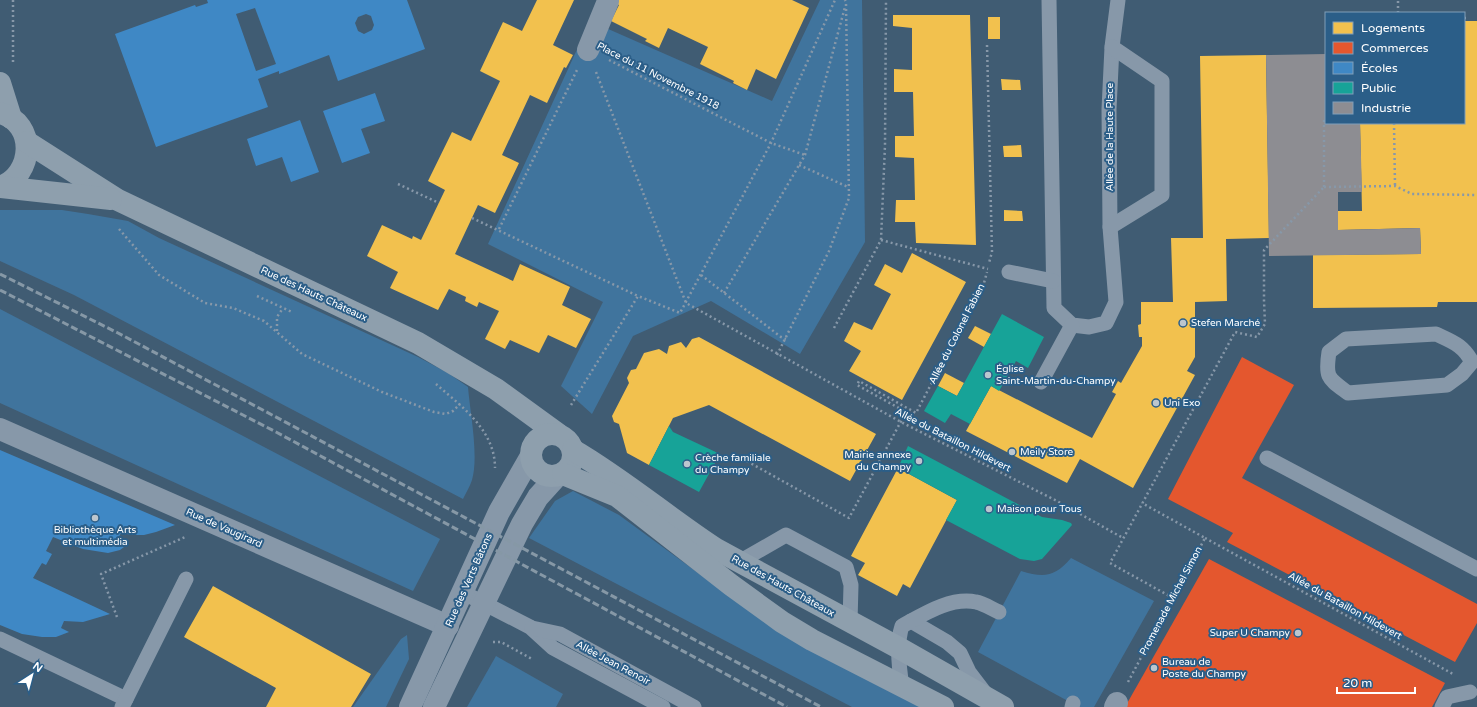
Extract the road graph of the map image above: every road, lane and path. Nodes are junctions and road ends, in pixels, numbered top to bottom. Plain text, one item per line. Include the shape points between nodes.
1 (13, 0) edge
2 (608, 0) edge
3 (835, 0) edge
4 (886, 0) edge
5 (1049, 0) edge
6 (1118, 0) edge
7 (1398, 0) edge
8 (846, 2) edge
9 (1398, 12) edge
10 (987, 45) dead end
11 (1112, 47) junction
12 (588, 50) junction
13 (7, 75) edge
14 (5, 116) edge
15 (1325, 120) edge
16 (1394, 124) edge
17 (26, 142) junction
18 (771, 143) junction
19 (805, 155) junction
20 (799, 165) junction
21 (398, 184) dead end
22 (1396, 186) junction
23 (1, 187) edge
24 (848, 187) junction
25 (1324, 187) junction
26 (1477, 195) edge
27 (118, 200) junction
28 (439, 203) dead end
29 (472, 218) dead end
30 (115, 223) dead end
31 (1110, 227) junction
32 (499, 229) junction
33 (881, 240) junction
34 (988, 269) junction
35 (1009, 272) dead end
36 (700, 275) junction
37 (1053, 281) junction
38 (724, 293) junction
39 (638, 296) junction
40 (686, 303) junction
41 (283, 308) dead end
42 (1072, 325) junction
43 (834, 328) dead end
44 (278, 332) junction
45 (786, 339) junction
46 (777, 355) junction
47 (1474, 363) edge
48 (1041, 382) dead end
49 (505, 396) junction
50 (572, 405) dead end
51 (901, 422) junction
52 (0, 429) edge
53 (566, 442) junction
54 (531, 452) junction
55 (734, 454) dead end
56 (1267, 458) dead end
57 (495, 474) dead end
58 (560, 475) junction
59 (1142, 503) junction
60 (215, 525) junction
61 (1123, 538) junction
62 (1205, 538) junction
63 (739, 562) junction
64 (1477, 569) edge
65 (186, 579) dead end
66 (464, 593) junction
67 (1173, 598) junction
68 (484, 602) junction
69 (999, 612) dead end
70 (117, 617) dead end
71 (906, 624) junction
72 (448, 626) junction
73 (530, 627) junction
74 (859, 627) junction
75 (0, 639) edge
76 (899, 648) junction
77 (1456, 676) dead end
78 (902, 686) junction
79 (1470, 692) dead end
80 (124, 703) edge
81 (997, 703) edge
82 (1116, 705) edge
83 (410, 707) edge
84 (434, 707) edge
85 (663, 707) edge
86 (694, 707) edge
87 (944, 707) edge
88 (1442, 707) edge

1 - 13 path
2 - 12 street
3 - 18 path
4 - 33 path via 885,146
5 - 37 lane
6 - 11 lane, Allée de la Haute Place
7 - 9 path
8 - 19 path
8 - 24 path
10 - 34 path, Allée du Colonel Fabien via 992,252
11 - 31 lane, Allée de la Haute Place via 1109,108
11 - 31 lane via 1162,81 1162,195
12 - 18 path, Place du 11 Novembre 1918
12 - 32 path, Place du 11 Novembre 1918
12 - 40 path
13 - 14 street
14 - 17 street via 21,129
15 - 25 path
16 - 22 path
17 - 23 street via 26,159 21,170 11,182
17 - 27 street, Rue des Hauts Châteaux
18 - 19 path, Place du 11 Novembre 1918
18 - 36 path
19 - 20 path
20 - 24 path
20 - 38 path
21 - 28 path
22 - 25 path
22 - 26 path via 1412,194
23 - 27 street, Rue des Hauts Châteaux
24 - 45 path via 849,198 829,251
25 - 59 path via 1264,250 1265,324 1257,337 1235,332
27 - 49 street, Rue des Hauts Châteaux via 418,343
29 - 32 path
30 - 44 path via 150,267 168,281 205,302 248,313
31 - 42 lane, Allée de la Haute Place via 1116,302 1106,323 1089,327
32 - 39 path
33 - 34 path
33 - 43 path
34 - 51 path, Allée du Colonel Fabien via 984,283 916,412 859,382 857,385 906,412
35 - 37 lane
36 - 38 path
36 - 40 path
37 - 42 lane via 1054,308
38 - 45 path
39 - 40 path via 680,313
39 - 50 path
40 - 46 path, Allée du Bataillon Hildevert
41 - 44 path via 276,317
42 - 48 lane
44 - 57 path via 288,344 302,354 395,397 446,414 460,404 474,417 489,442 495,462
45 - 46 path
46 - 51 path, Allée du Bataillon Hildevert
47 - 47 lane via 1461,347 1436,334 1346,339 1329,352 1327,367 1330,378 1348,393 1447,385
49 - 53 street, Rue des Hauts Châteaux
49 - 54 street, Rue des Hauts Châteaux via 525,424
51 - 55 path via 848,518
51 - 61 path, Allée du Bataillon Hildevert
52 - 60 street, Rue de Vaugirard
53 - 54 street via 545,435 539,438
53 - 58 street via 572,463
53 - 63 street, Rue des Hauts Châteaux via 690,532
54 - 58 street via 535,468 539,472 544,475
54 - 66 street, Rue des Verts Bâtons via 499,512
56 - 64 lane
58 - 68 street via 538,498 522,524
58 - 78 street via 617,496 782,622
59 - 61 path
59 - 62 path, Promenade Michel Simon
60 - 70 path via 101,574
60 - 72 street, Rue de Vaugirard
61 - 67 path via 1110,563
62 - 67 path, Promenade Michel Simon
62 - 77 path, Allée du Bataillon Hildevert
63 - 74 street, Rue des Hauts Châteaux
63 - 74 lane via 786,535 846,567 852,585
65 - 80 lane
66 - 68 lane, Allée Jean Renoir
66 - 72 street, Rue des Verts Bâtons
67 - 82 path, Promenade Michel Simon
68 - 73 lane, Allée Jean Renoir
68 - 84 street
69 - 71 lane via 977,602 959,601
71 - 74 lane via 886,631
71 - 76 lane via 899,633
71 - 81 lane via 947,642 960,654 969,672
72 - 83 street, Rue des Verts Bâtons
73 - 85 lane, Allée Jean Renoir via 553,648
73 - 86 lane, Allée Jean Renoir via 560,634
74 - 76 street, Rue des Hauts Châteaux
75 - 80 lane
76 - 78 lane
76 - 81 street, Rue des Hauts Châteaux
78 - 87 street
79 - 88 lane via 1447,696

